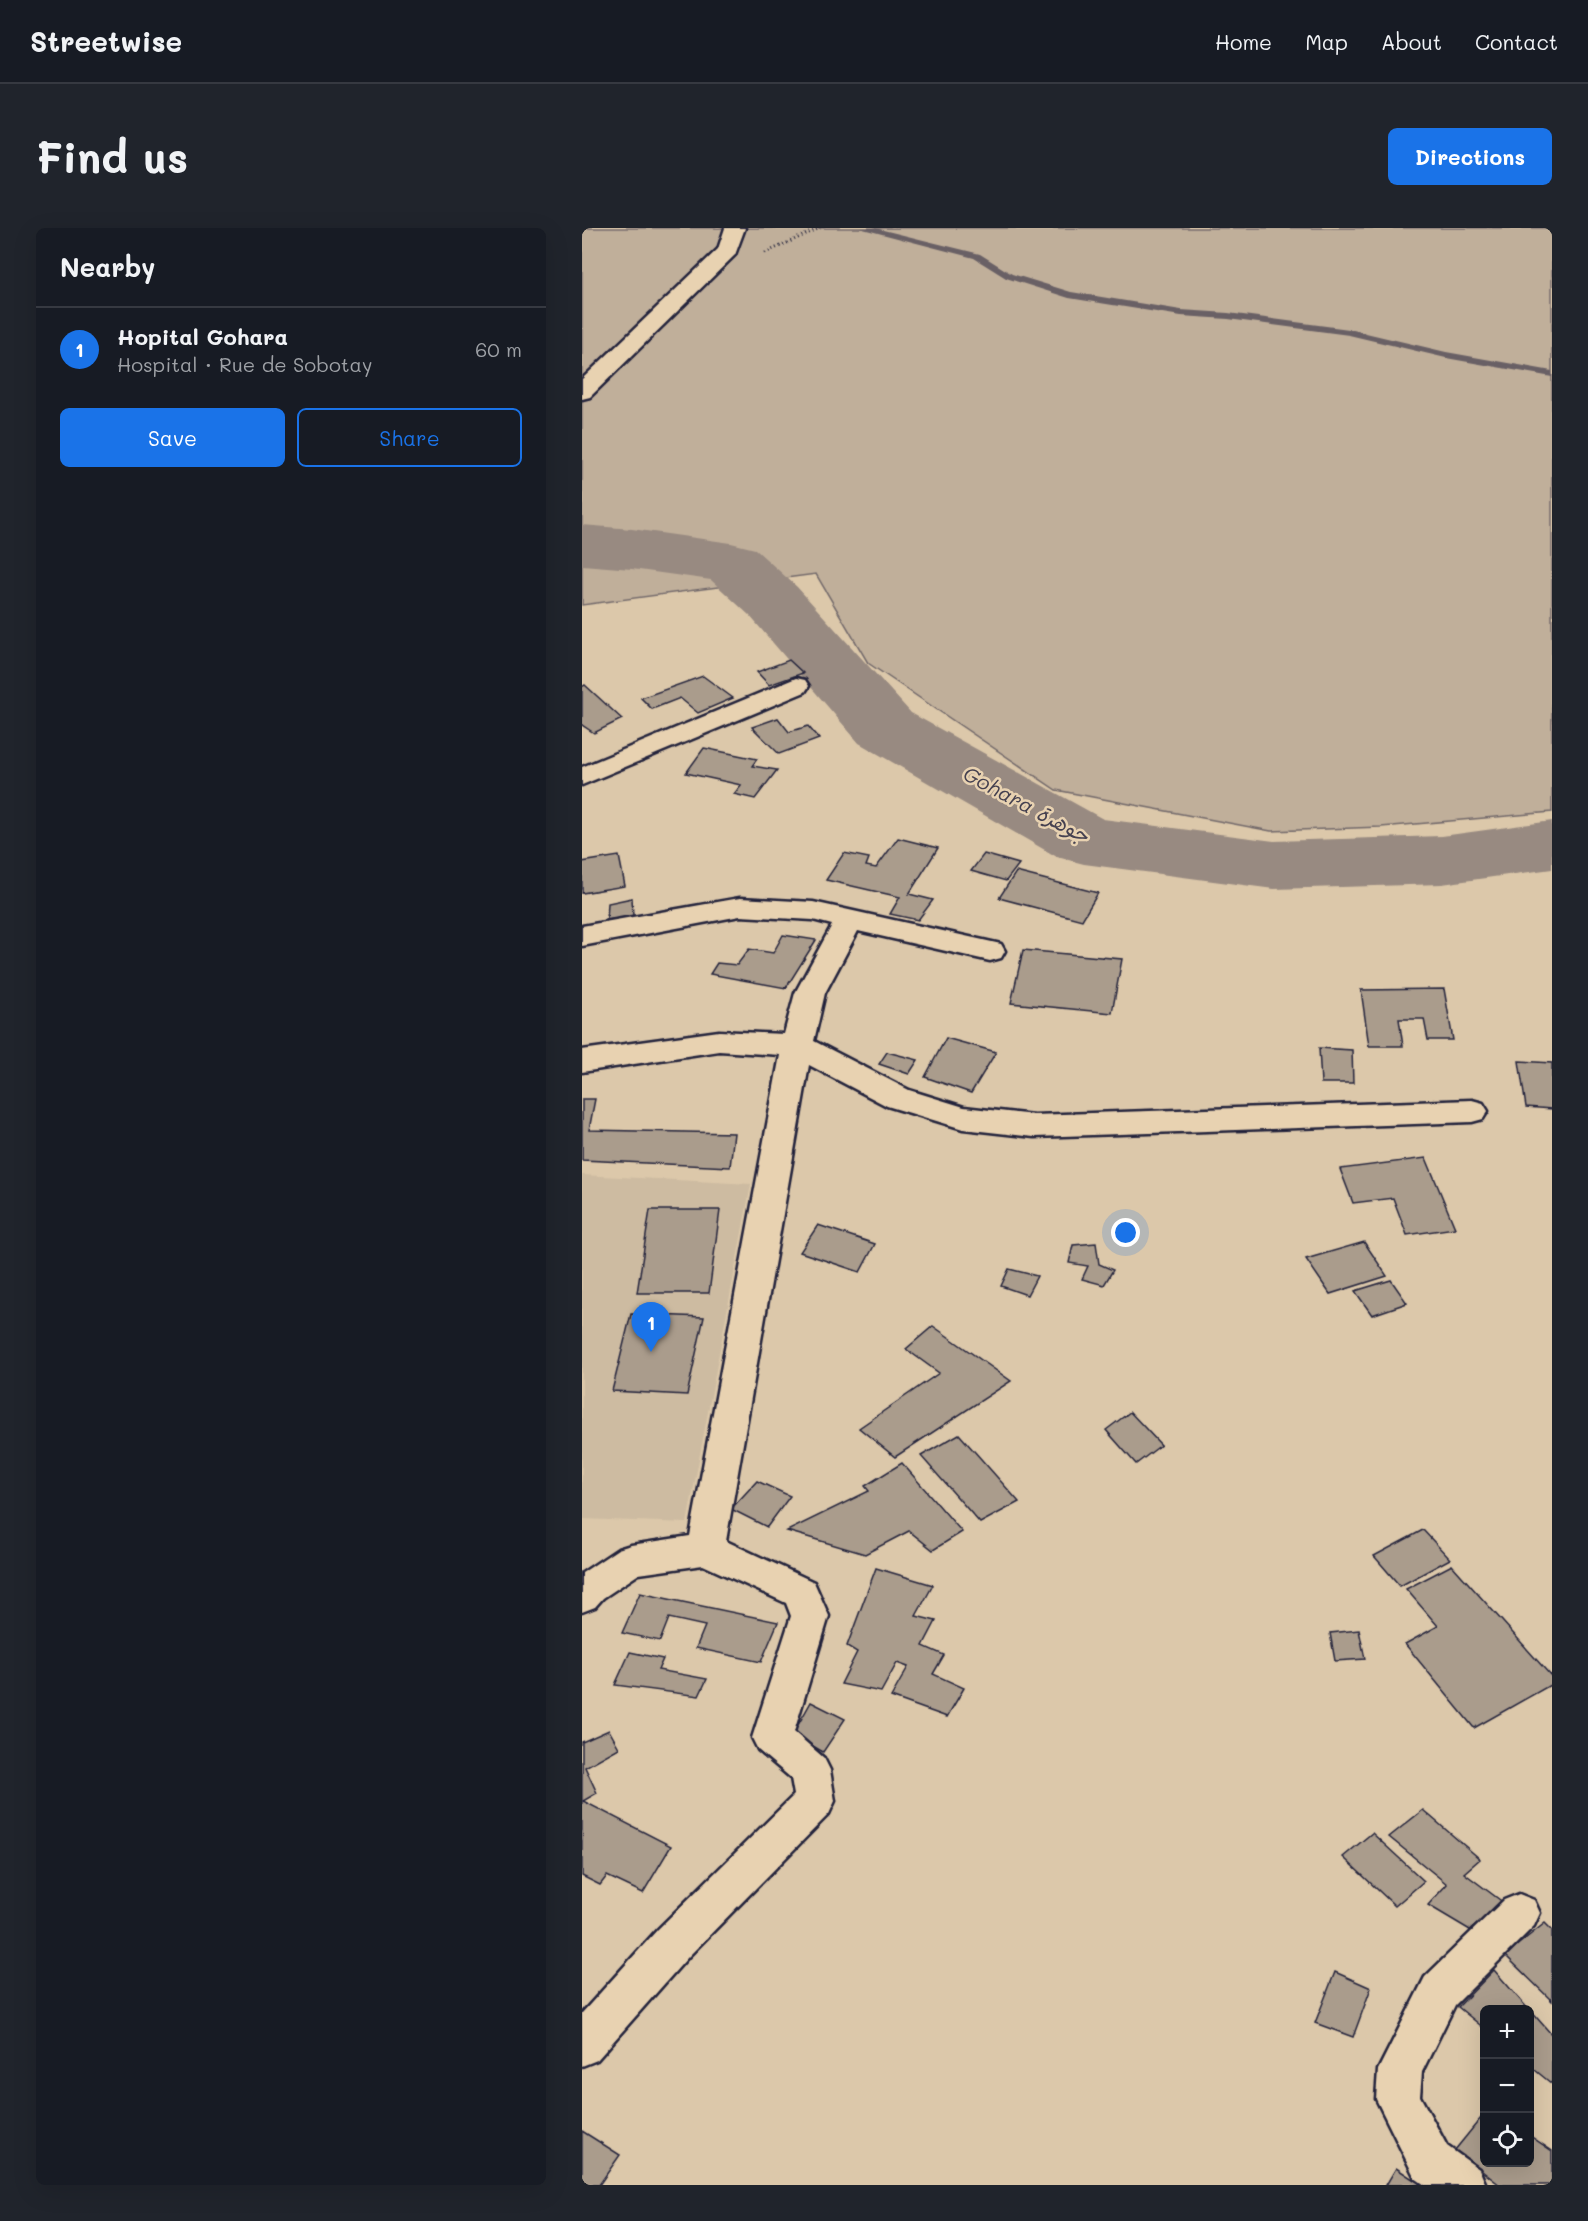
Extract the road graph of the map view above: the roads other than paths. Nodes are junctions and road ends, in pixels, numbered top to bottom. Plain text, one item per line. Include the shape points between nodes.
1 (735, 228) edge
2 (582, 392) edge
3 (796, 686) dead end
4 (582, 777) edge
5 (850, 919) junction
6 (582, 936) edge
7 (990, 951) dead end
8 (797, 1045) junction
9 (582, 1061) edge
10 (1472, 1111) dead end
11 (706, 1549) junction
12 (582, 1596) edge
13 (1519, 1913) dead end
14 (582, 2045) edge
15 (1463, 2185) edge

1 - 2 street via 729,251
3 - 4 street
5 - 6 street via 813,911 740,907
5 - 7 street
5 - 8 street via 810,993
8 - 9 street via 719,1041
8 - 10 street via 898,1098 963,1118 1034,1126
8 - 11 street
11 - 12 street via 631,1560
11 - 14 street via 801,1593 810,1616 772,1738 810,1770 815,1801 673,1944
13 - 15 street via 1440,1991 1400,2070 1398,2099 1431,2162

